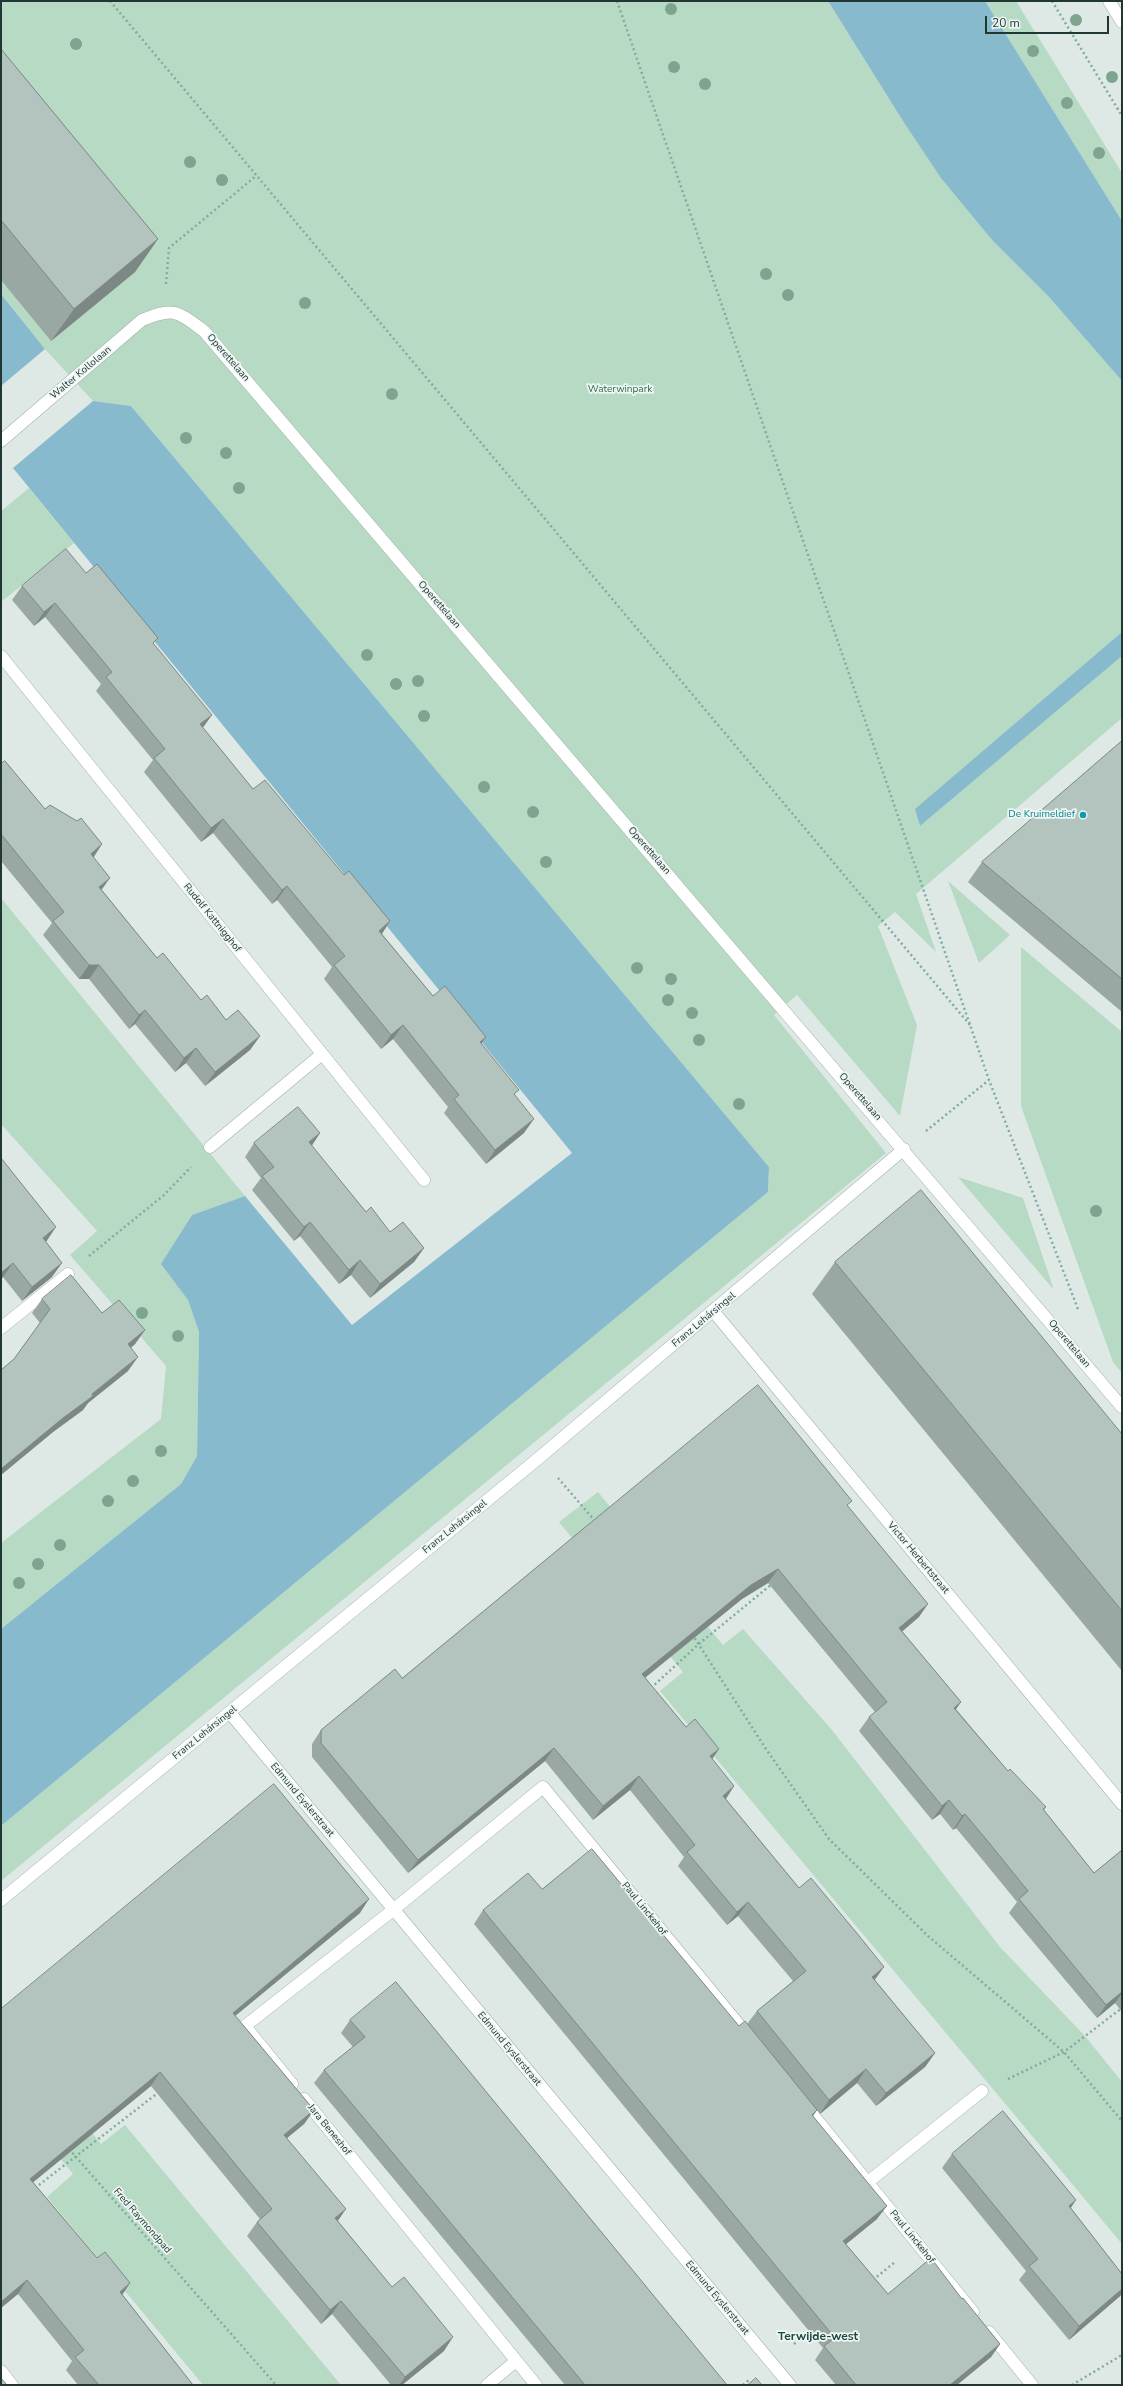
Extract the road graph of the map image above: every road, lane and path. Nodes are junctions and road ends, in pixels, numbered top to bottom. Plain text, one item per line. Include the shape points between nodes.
1 (110, 1) edge
2 (617, 1) edge
3 (1052, 1) edge
4 (1109, 1) edge
5 (1122, 22) edge
6 (1122, 106) edge
7 (1117, 108) junction
8 (1122, 116) edge
9 (256, 176) junction
10 (164, 311) junction
11 (1, 441) edge
12 (1, 656) edge
13 (972, 1027) junction
14 (322, 1054) junction
15 (989, 1080) junction
16 (210, 1147) joint
17 (904, 1149) junction
18 (424, 1180) dead end
19 (68, 1274) joint
20 (714, 1312) junction
21 (1079, 1313) dead end
22 (1, 1328) edge
23 (1122, 1407) edge
24 (540, 1457) junction
25 (597, 1523) edge
26 (774, 1582) edge
27 (689, 1631) edge
28 (700, 1643) junction
29 (648, 1691) edge
30 (230, 1713) junction
31 (1122, 1804) edge
32 (1, 1900) edge
33 (393, 1910) junction
34 (1122, 2008) edge
35 (756, 2046) edge
36 (1064, 2052) junction
37 (163, 2089) edge
38 (982, 2091) joint
39 (797, 2095) edge
40 (1122, 2121) edge
41 (64, 2144) edge
42 (74, 2156) junction
43 (868, 2182) junction
44 (32, 2191) edge
45 (918, 2244) junction
46 (869, 2283) edge
47 (814, 2328) edge
48 (1122, 2355) edge
49 (516, 2361) junction
50 (771, 2363) junction
51 (1, 2371) edge
52 (12, 2385) edge
53 (276, 2385) edge
54 (487, 2385) edge
55 (536, 2385) edge
56 (743, 2385) edge
57 (790, 2385) edge
58 (1032, 2385) edge
59 (1072, 2385) edge

1 - 9 path
2 - 13 path
3 - 7 path
4 - 5 street
6 - 7 path
7 - 8 path
9 - 10 path via 169,248
9 - 13 path
10 - 11 street, Walter Kollolaan via 142,320
10 - 17 street, Operettelaan via 184,316 204,331
12 - 14 street, Rudolf Kattnigghof
13 - 15 path
14 - 16 street
14 - 18 street, Rudolf Kattnigghof
15 - 17 path
15 - 21 path
16 - 19 path via 164,1195
17 - 20 street, Franz Lehársingel
17 - 23 street, Operettelaan
19 - 22 street
20 - 24 street, Franz Lehársingel
20 - 31 street, Victor Herbertstraat
24 - 25 path
24 - 30 street, Franz Lehársingel
26 - 28 path
27 - 28 path
28 - 29 path
28 - 36 path via 714,1670 829,1839 928,1936
30 - 32 street, Franz Lehársingel
30 - 33 street, Edmund Eyslerstraat
33 - 35 street, Paul Linckehof via 543,1787
33 - 49 street, Jara Beneshof via 245,2026
33 - 50 street, Edmund Eyslerstraat
34 - 36 path
36 - 38 path
36 - 40 path
37 - 42 path
38 - 43 street
39 - 43 street, Paul Linckehof
41 - 42 path, Fred Raymondpad
42 - 44 path
42 - 53 path, Fred Raymondpad
43 - 45 street, Paul Linckehof
45 - 46 path
45 - 58 street, Paul Linckehof
47 - 50 path
48 - 59 path
49 - 54 street
49 - 55 street, Jara Beneshof
50 - 56 path
50 - 57 street, Edmund Eyslerstraat
51 - 52 street

